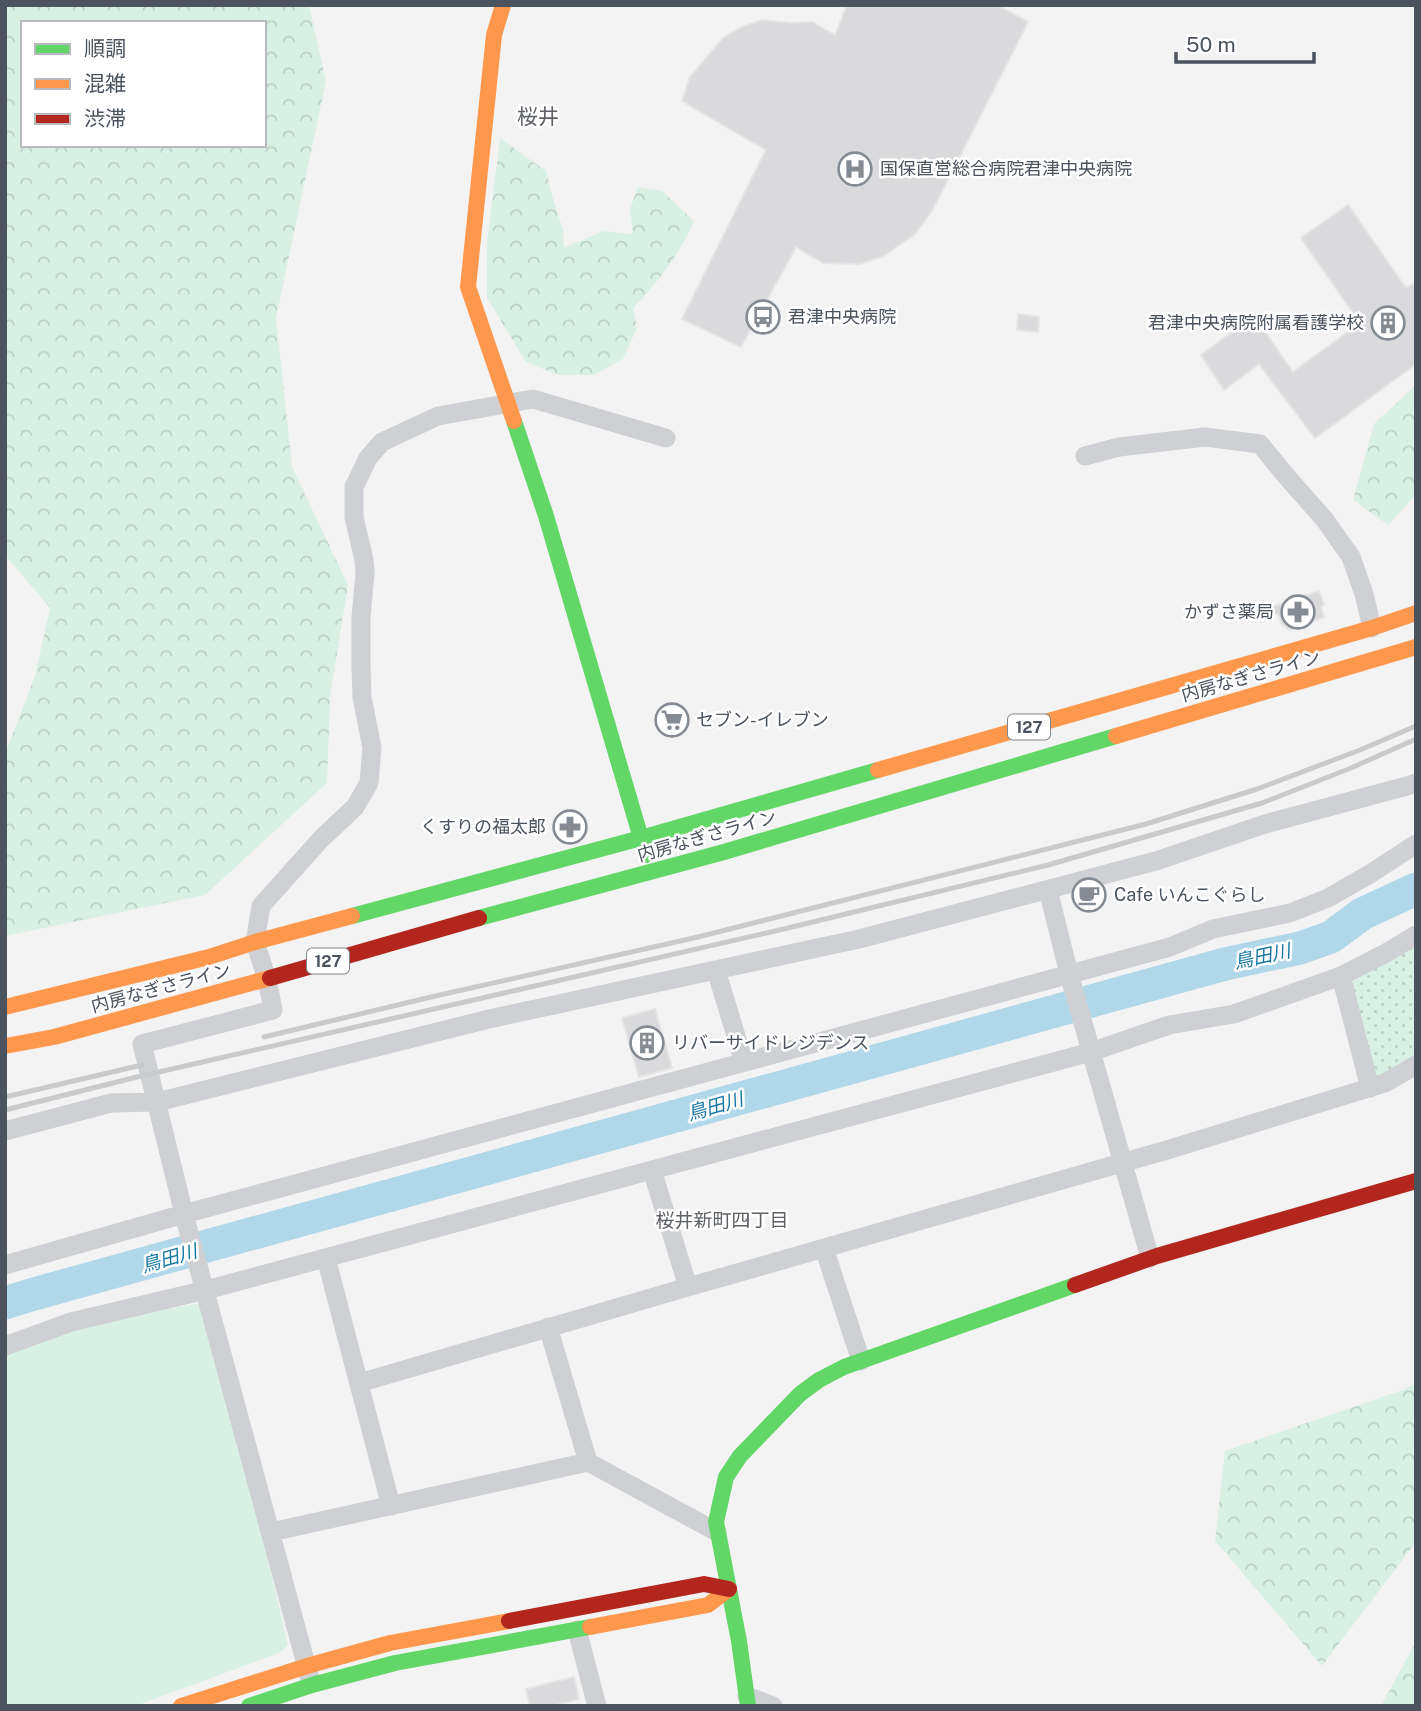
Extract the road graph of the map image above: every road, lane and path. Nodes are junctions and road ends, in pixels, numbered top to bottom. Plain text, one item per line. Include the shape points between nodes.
1 (503, 5) edge
2 (508, 403) junction
3 (666, 438) dead end
4 (1085, 456) dead end
5 (1416, 613) edge
6 (1372, 628) junction
7 (1416, 648) edge
8 (1416, 783) edge
9 (641, 838) junction
10 (1416, 844) edge
11 (650, 873) junction
12 (1048, 890) junction
13 (1416, 935) edge
14 (255, 942) junction
15 (716, 970) junction
16 (1341, 976) junction
17 (1070, 978) junction
18 (267, 979) junction
19 (5, 1007) edge
20 (5, 1046) edge
21 (1089, 1047) junction
22 (744, 1062) junction
23 (1416, 1065) edge
24 (1370, 1088) junction
25 (157, 1102) junction
26 (5, 1131) edge
27 (1123, 1163) junction
28 (652, 1170) junction
29 (1416, 1181) edge
30 (184, 1214) junction
31 (824, 1248) junction
32 (326, 1258) junction
33 (1150, 1258) junction
34 (5, 1265) edge
35 (204, 1284) junction
36 (688, 1287) junction
37 (548, 1327) junction
38 (5, 1346) edge
39 (861, 1361) junction
40 (359, 1383) junction
41 (588, 1462) junction
42 (391, 1506) junction
43 (271, 1532) junction
44 (717, 1532) junction
45 (729, 1589) junction
46 (577, 1630) junction
47 (309, 1676) junction
48 (748, 1701) edge
49 (181, 1706) edge
50 (249, 1706) edge
51 (597, 1706) edge
52 (773, 1706) edge

1 - 2 main road via 494,35 468,287
2 - 3 street via 533,399
2 - 9 main road
2 - 14 street via 438,416 382,442 354,487 354,517 365,573 361,668 372,748 369,783 355,807 261,906
4 - 6 street via 1119,447 1205,437 1260,444 1351,557
5 - 6 main road, 内房なぎさライン / 127
6 - 9 main road, 内房なぎさライン / 127
7 - 11 main road, 内房なぎさライン / 127
8 - 12 street
9 - 11 main road
9 - 14 main road, 内房なぎさライン / 127
10 - 17 street via 1328,898 1290,913 1213,929
11 - 18 main road, 内房なぎさライン / 127
12 - 15 street
12 - 17 street
13 - 16 street
14 - 18 street
14 - 19 main road, 内房なぎさライン / 127
15 - 22 street
15 - 25 street via 489,1019
16 - 21 street via 1234,1014 1169,1025
16 - 24 street
17 - 21 street
17 - 22 street
18 - 20 main road, 内房なぎさライン / 127
18 - 25 street via 273,1010 142,1044
21 - 27 street
21 - 28 street
22 - 30 street
23 - 24 street
24 - 27 street
25 - 26 street via 111,1103
25 - 30 street
27 - 31 street
27 - 33 street
28 - 32 street
28 - 36 street
29 - 33 main road
30 - 34 street
30 - 35 street
31 - 36 street
31 - 39 street
32 - 35 street
32 - 40 street
33 - 39 main road
35 - 38 street
35 - 43 street
36 - 37 street
37 - 40 street
37 - 41 street
39 - 44 main road via 800,1394 740,1456 726,1477
40 - 42 street
41 - 42 street
41 - 44 street
42 - 43 street
43 - 47 street
44 - 45 main road
45 - 46 main road via 708,1605
45 - 47 main road via 704,1584 390,1643
45 - 48 main road
46 - 47 main road
46 - 51 street
47 - 49 main road
47 - 50 main road
48 - 52 street

